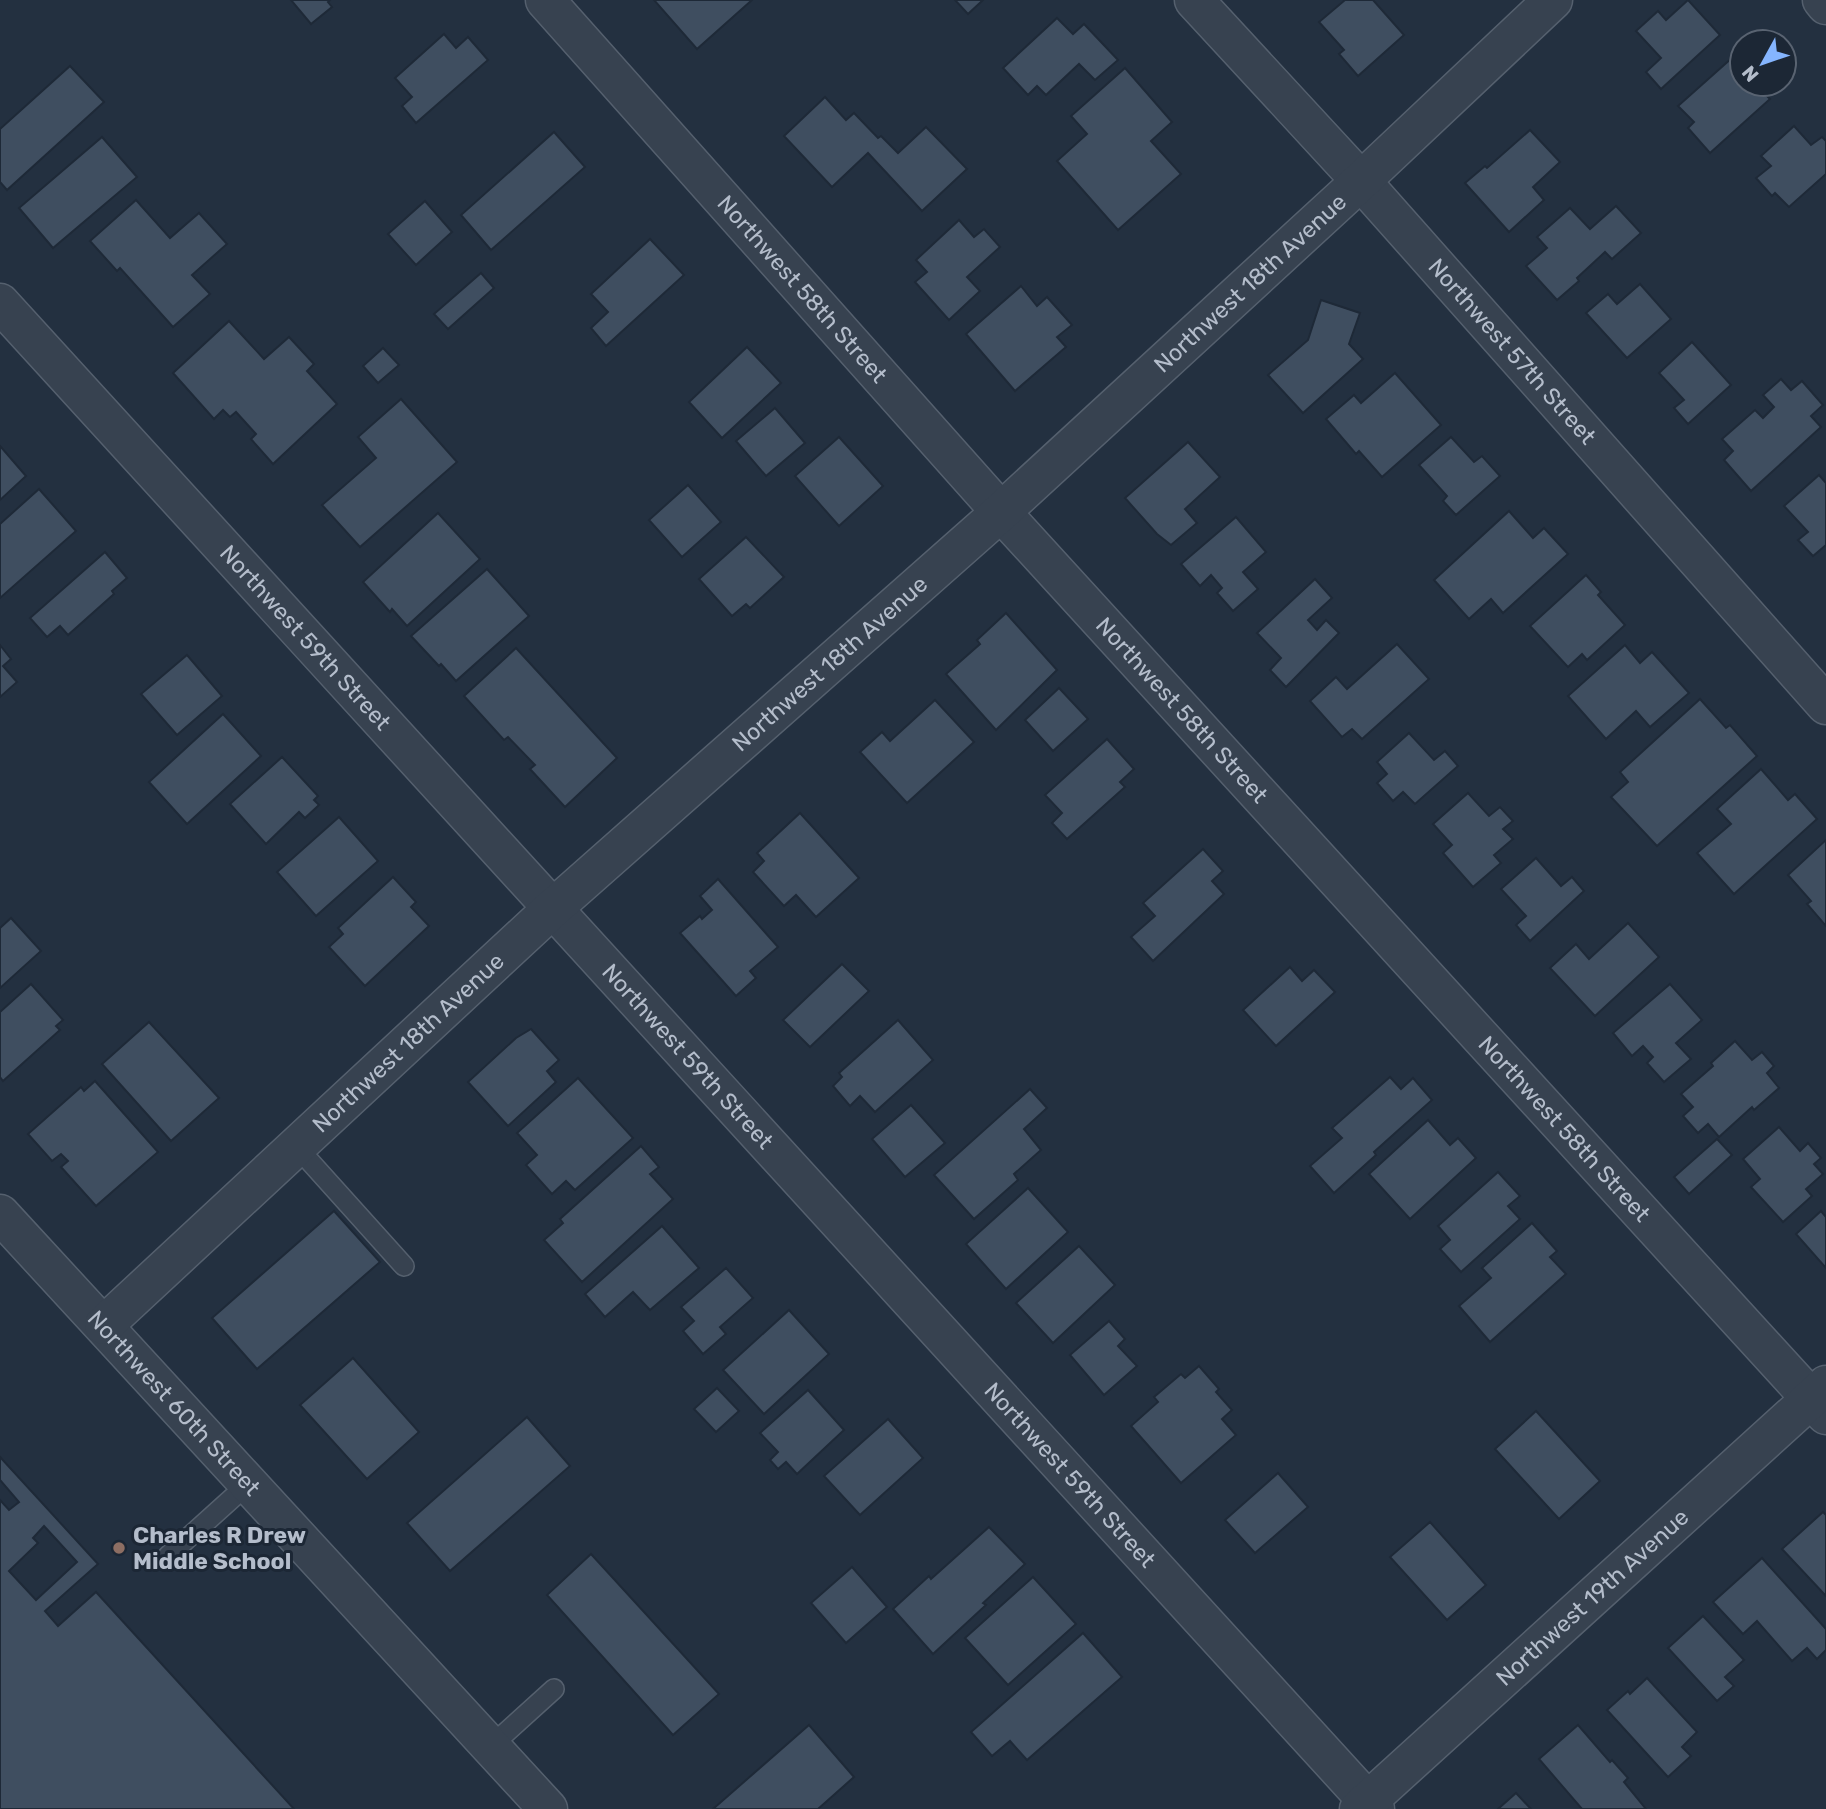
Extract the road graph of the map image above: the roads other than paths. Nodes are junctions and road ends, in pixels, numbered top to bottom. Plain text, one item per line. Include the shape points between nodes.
1 (545, 0) edge
2 (1194, 0) edge
3 (1553, 0) edge
4 (1822, 0) edge
5 (1826, 5) edge
6 (1361, 181) junction
7 (0, 303) edge
8 (1001, 512) junction
9 (1826, 705) edge
10 (552, 909) junction
11 (296, 1146) junction
12 (0, 1216) edge
13 (404, 1266) dead end
14 (104, 1325) junction
15 (1821, 1399) edge
16 (249, 1483) junction
17 (168, 1556) dead end
18 (554, 1689) dead end
19 (491, 1746) junction
20 (1368, 1806) edge
21 (548, 1809) edge

1 - 8 street, Northwest 58th Street
2 - 6 street, Northwest 57th Street
3 - 6 street, Northwest 18th Avenue
4 - 5 street
6 - 8 street, Northwest 18th Avenue
6 - 9 street, Northwest 57th Street
7 - 10 street, Northwest 59th Street
8 - 10 street, Northwest 18th Avenue
8 - 15 street, Northwest 58th Street
10 - 11 street, Northwest 18th Avenue
10 - 20 street, Northwest 59th Street
11 - 13 lane
11 - 14 street, Northwest 18th Avenue
12 - 14 street, Northwest 60th Street
14 - 16 street, Northwest 60th Street
15 - 20 street, Northwest 19th Avenue
16 - 17 lane
16 - 19 street, Northwest 60th Street
18 - 19 lane
19 - 21 street, Northwest 60th Street

